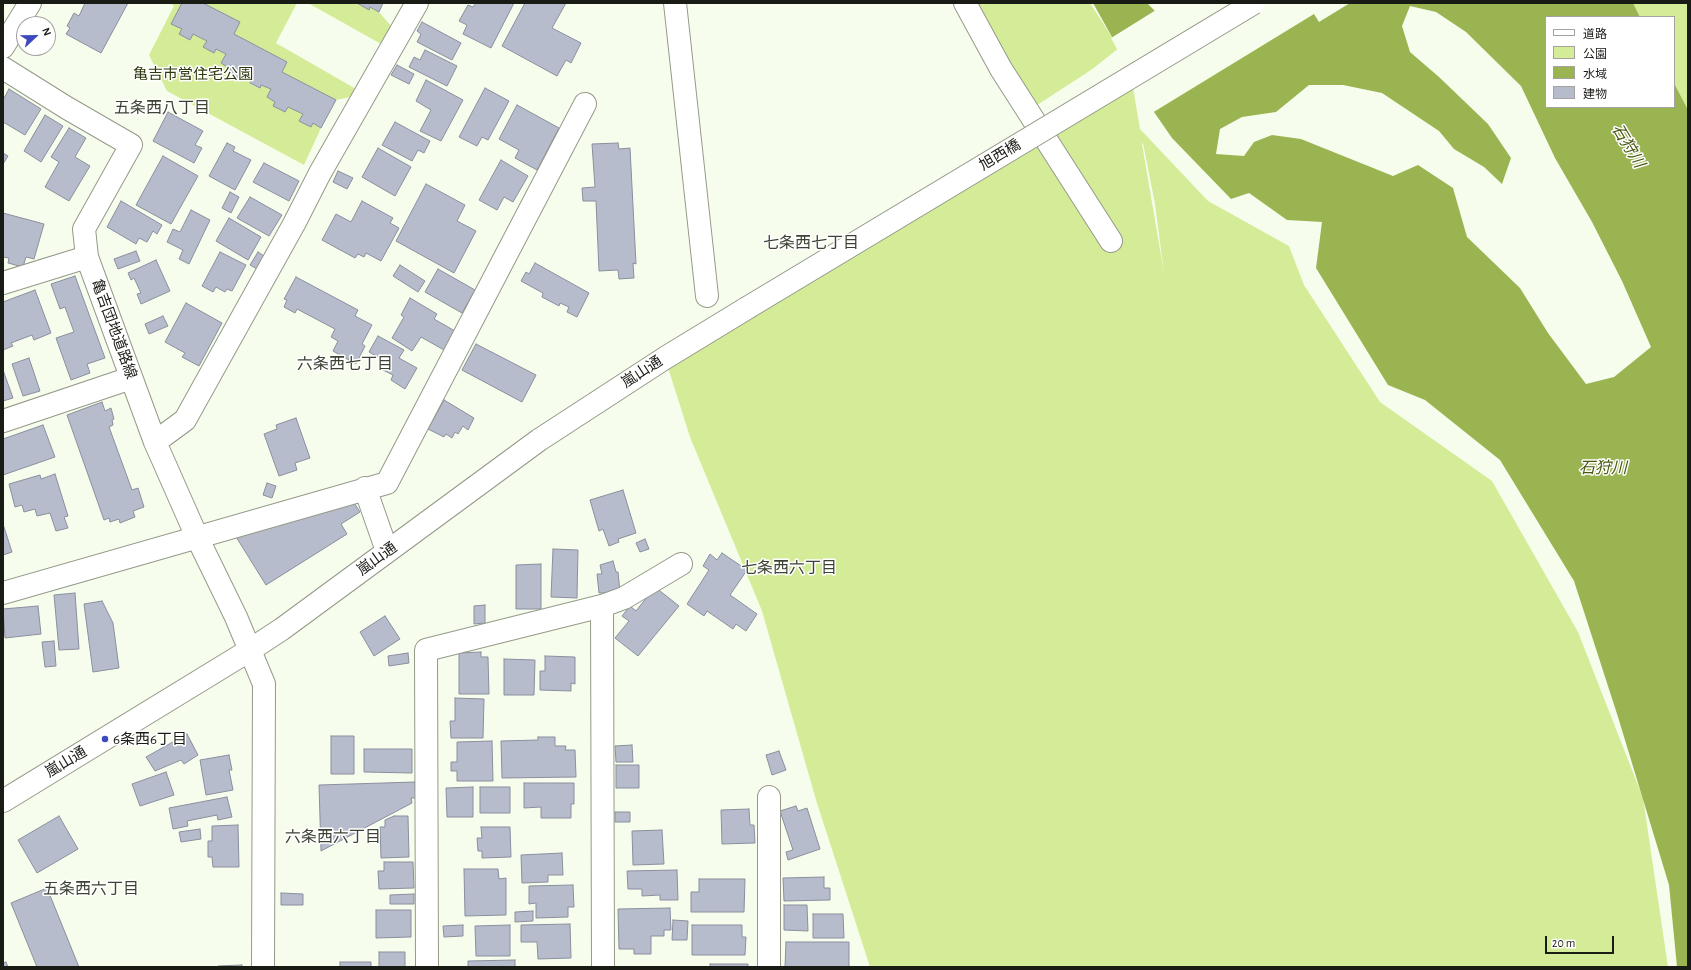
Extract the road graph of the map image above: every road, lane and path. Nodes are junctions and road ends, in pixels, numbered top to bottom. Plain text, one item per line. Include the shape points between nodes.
1 (30, 3) edge
2 (417, 3) edge
3 (674, 3) edge
4 (965, 3) edge
5 (1254, 3) edge
6 (3, 47) edge
7 (3, 68) edge
8 (585, 104) dead end
9 (1111, 241) dead end
10 (87, 257) junction
11 (3, 283) edge
12 (707, 296) dead end
13 (746, 308) joint
14 (132, 378) junction
15 (3, 421) edge
16 (155, 442) junction
17 (365, 488) junction
18 (197, 537) junction
19 (387, 551) junction
20 (681, 564) dead end
21 (3, 593) edge
22 (602, 606) junction
23 (250, 650) junction
24 (769, 797) dead end
25 (3, 801) edge
26 (263, 967) edge
27 (427, 967) edge
28 (603, 967) edge
29 (769, 967) edge

1 - 6 street
2 - 16 street via 320,173 186,420
3 - 12 street
4 - 9 street via 1001,69
5 - 13 street, 旭西橋, bridge
7 - 10 street, 亀吉団地道路線 via 131,145 84,229
8 - 17 street via 387,483
10 - 11 street
10 - 14 street, 亀吉団地道路線
13 - 19 street, 嵐山通 via 539,440
14 - 15 street
14 - 16 street, 亀吉団地道路線
16 - 18 street, 亀吉団地道路線
17 - 18 street
17 - 19 street
18 - 21 street
18 - 23 street, 亀吉団地道路線
19 - 23 street, 嵐山通
20 - 22 street via 624,598
22 - 27 street via 426,650
22 - 28 street
23 - 25 street, 嵐山通
23 - 26 street, 亀吉団地道路線 via 264,684
24 - 29 street

